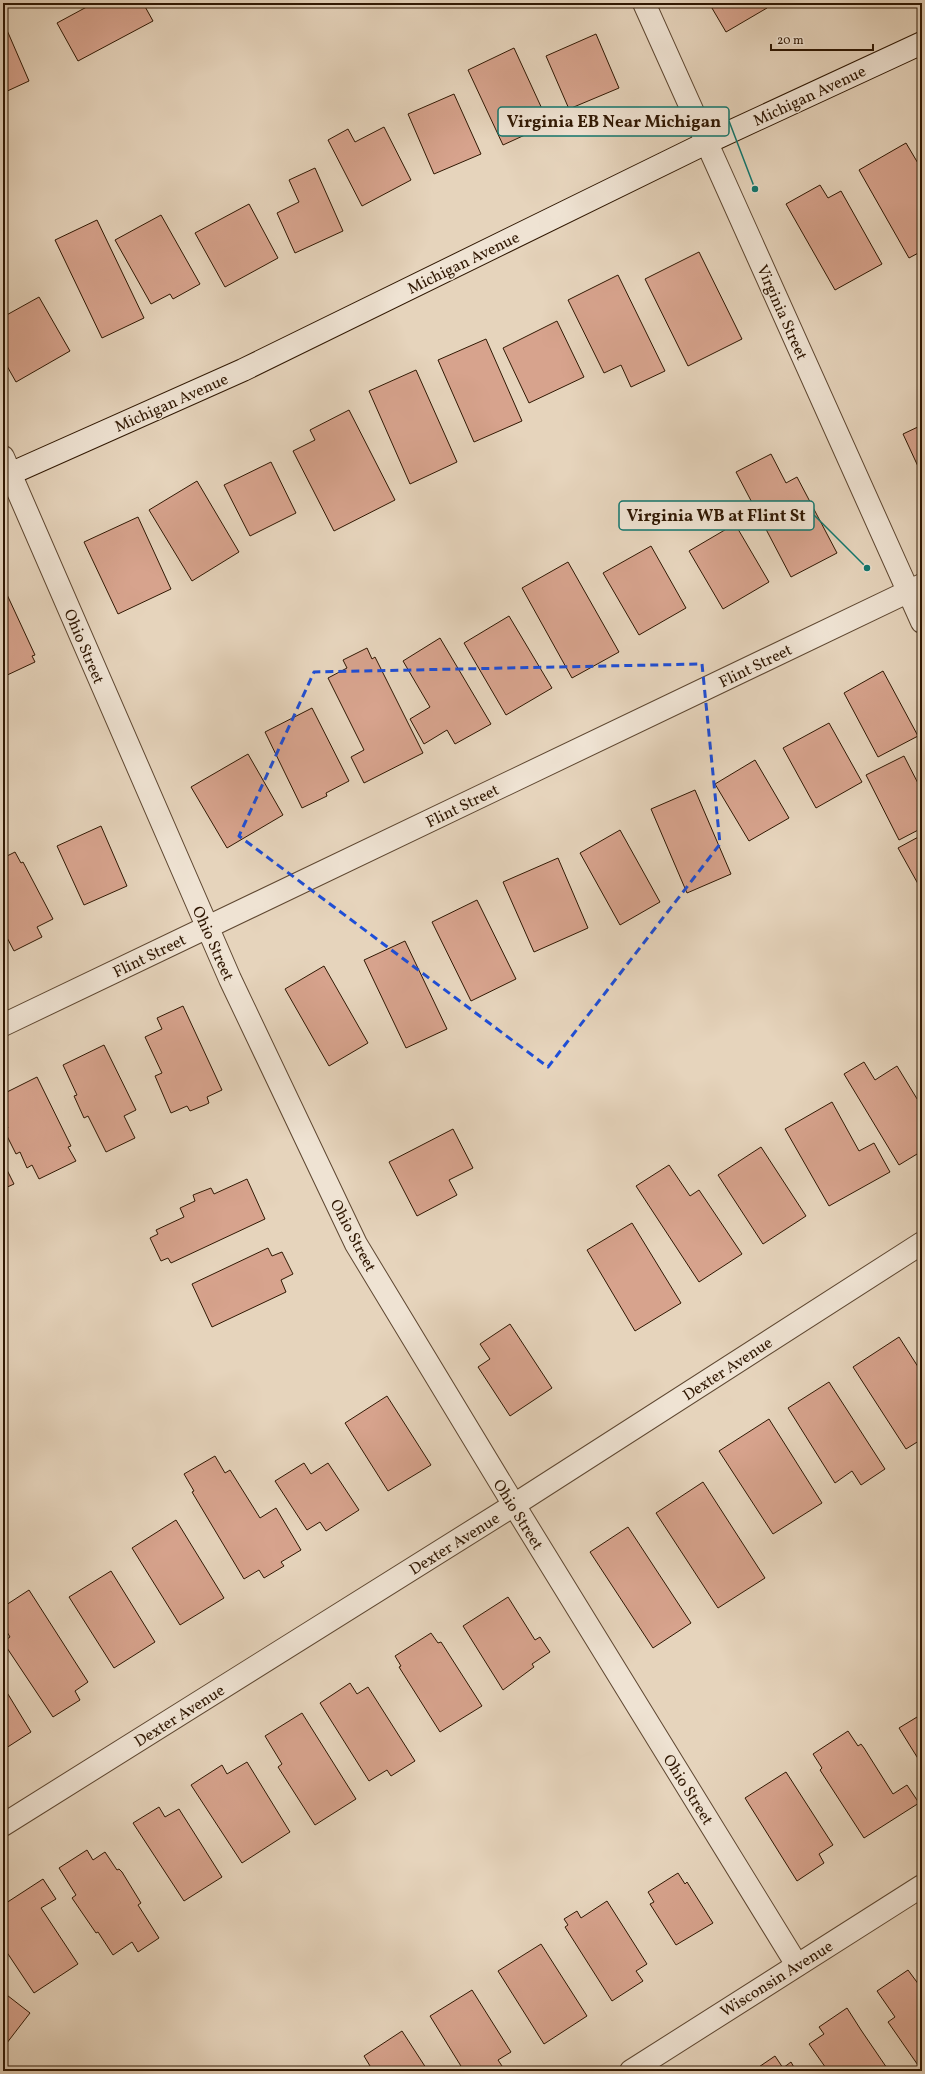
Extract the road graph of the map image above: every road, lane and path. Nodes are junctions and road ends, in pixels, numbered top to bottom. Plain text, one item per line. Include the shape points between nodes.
1 (644, 3) edge
2 (922, 43) edge
3 (706, 143) junction
4 (5, 469) edge
5 (915, 588) edge
6 (922, 622) edge
7 (207, 927) junction
8 (3, 1025) edge
9 (922, 1243) edge
10 (514, 1505) junction
11 (3, 1825) edge
12 (922, 1886) edge
13 (797, 1965) junction
14 (631, 2071) edge

1 - 3 street, Virginia Street
2 - 3 street, Michigan Avenue
3 - 4 street, Michigan Avenue via 243,370
3 - 5 street, Virginia Street
4 - 7 street, Ohio Street
5 - 6 street, Virginia Street
5 - 7 street, Flint Street
7 - 8 street, Flint Street
7 - 10 street, Ohio Street via 356,1244
9 - 10 street, Dexter Avenue
10 - 11 street, Dexter Avenue
10 - 13 street, Ohio Street
12 - 13 street, Wisconsin Avenue
13 - 14 street, Wisconsin Avenue

